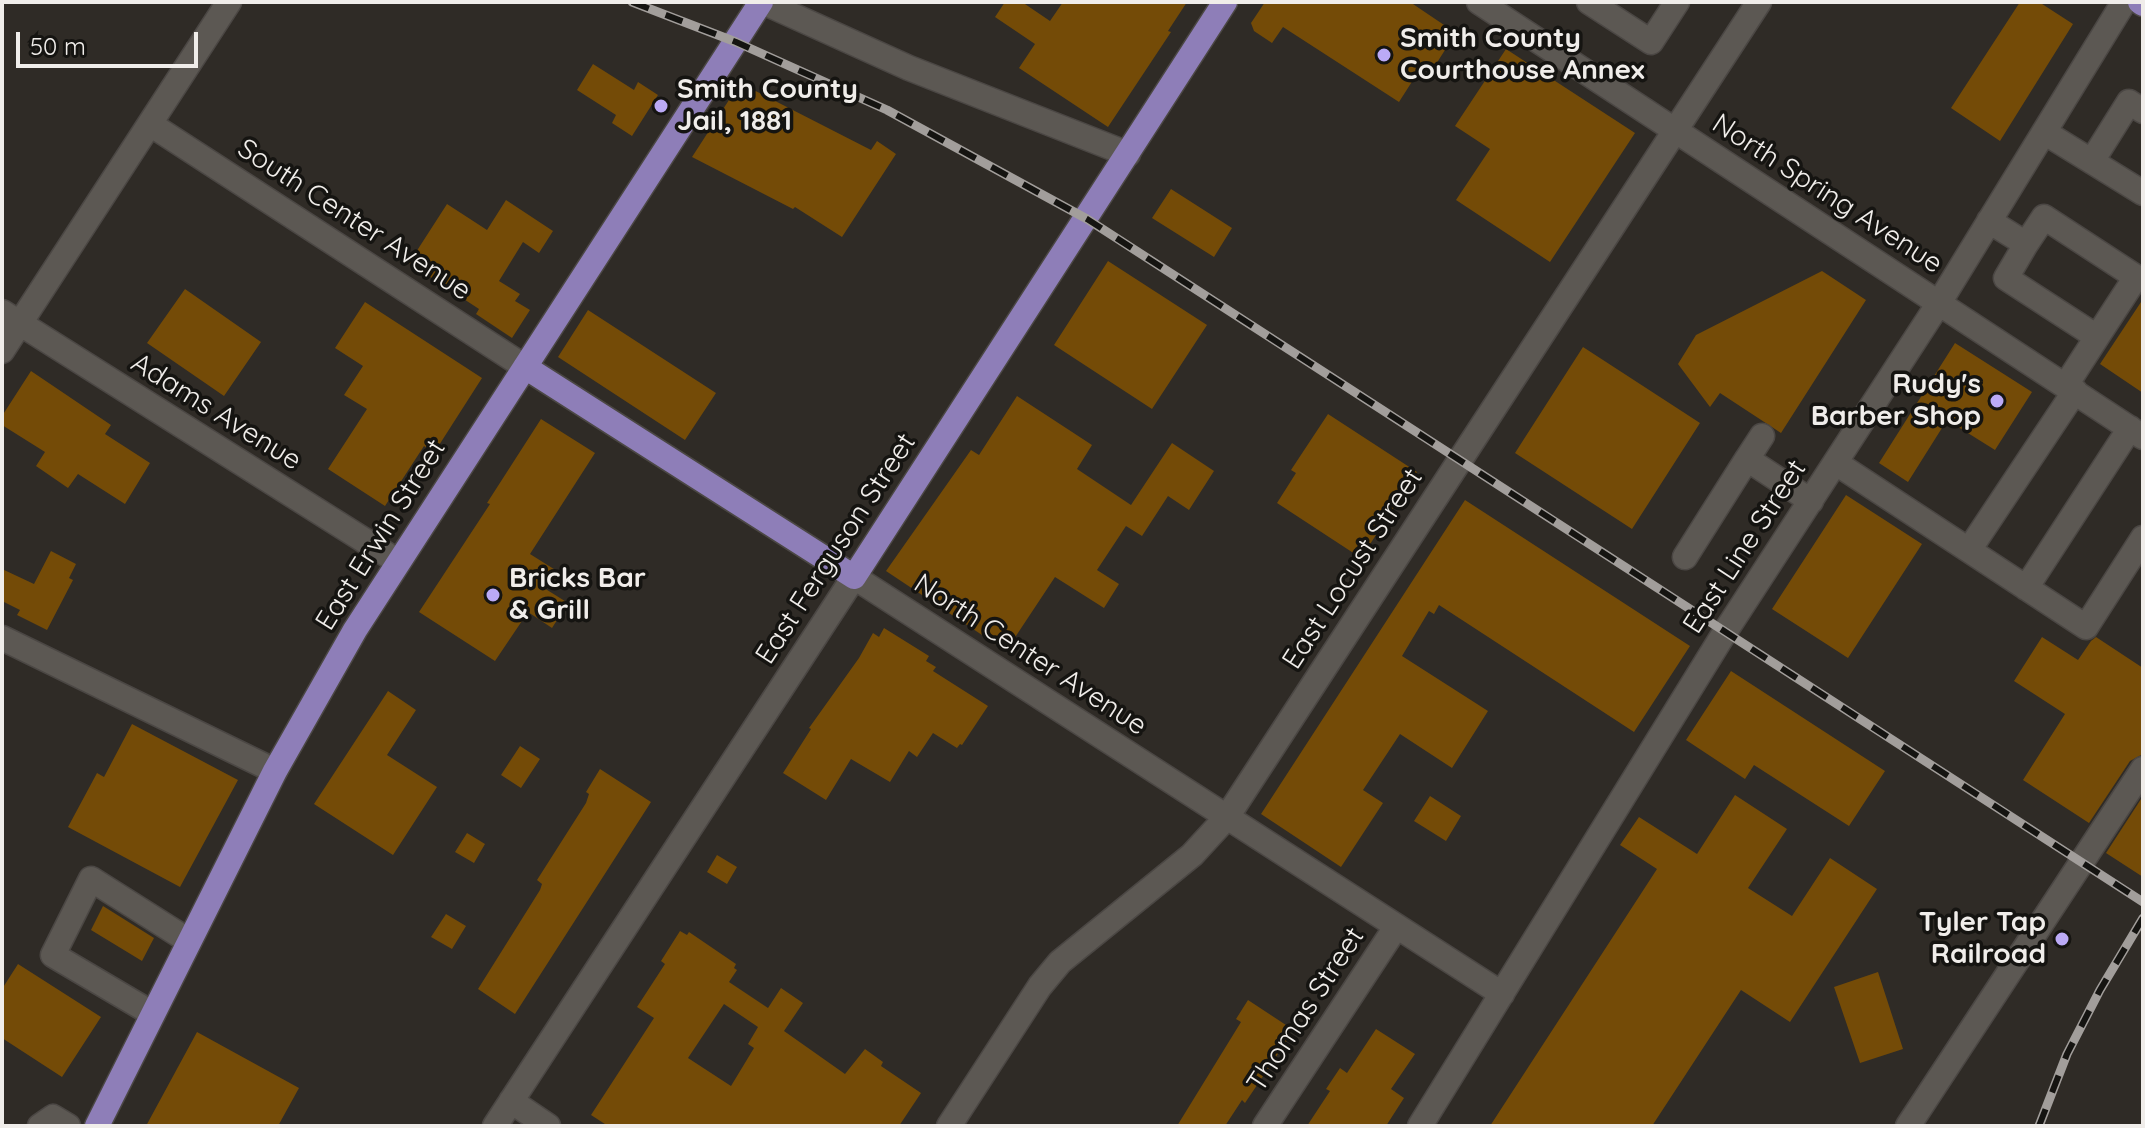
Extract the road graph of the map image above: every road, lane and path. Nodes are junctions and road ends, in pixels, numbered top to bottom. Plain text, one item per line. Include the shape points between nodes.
1 (229, 2) edge
2 (762, 2) edge
3 (1225, 2) edge
4 (1479, 2) edge
5 (1589, 2) edge
6 (1677, 2) edge
7 (1759, 2) edge
8 (2124, 2) edge
9 (2143, 111) edge
10 (150, 124) junction
11 (1675, 132) junction
12 (2044, 132) junction
13 (1128, 154) junction
14 (2092, 161) junction
15 (2143, 193) edge
16 (1989, 221) junction
17 (2026, 244) junction
18 (1939, 303) junction
19 (11, 318) edge
20 (2097, 337) junction
21 (2, 351) edge
22 (525, 367) junction
23 (2070, 388) junction
24 (2137, 433) edge
25 (1762, 436) dead end
26 (1747, 459) junction
27 (1836, 463) junction
28 (1811, 501) junction
29 (2143, 538) edge
30 (1969, 550) junction
31 (1685, 557) dead end
32 (397, 561) junction
33 (854, 577) junction
34 (2026, 588) junction
35 (5, 647) edge
36 (2143, 769) edge
37 (275, 771) junction
38 (1227, 817) junction
39 (1396, 927) junction
40 (189, 941) junction
41 (1502, 994) junction
42 (153, 1014) junction
43 (511, 1101) junction
44 (1428, 1123) edge
45 (40, 1126) edge
46 (68, 1126) edge
47 (97, 1126) edge
48 (495, 1126) edge
49 (548, 1126) edge
50 (949, 1126) edge
51 (1265, 1126) edge
52 (1908, 1126) edge

1 - 10 street
2 - 13 street via 909,68
2 - 22 main road, East Erwin Street
3 - 13 main road, East Ferguson Street
4 - 11 street, North Spring Avenue
5 - 6 street via 1651,42
7 - 11 street, East Locust Street
8 - 12 street, East Line Street
9 - 14 street via 2129,102
10 - 19 street
10 - 22 street, South Center Avenue
11 - 18 street, North Spring Avenue
11 - 38 street, East Locust Street
12 - 14 street
12 - 16 street, East Line Street
13 - 33 main road, East Ferguson Street
14 - 15 street
16 - 17 street
16 - 18 street, East Line Street
17 - 20 street via 2006,278
17 - 20 street via 2044,217 2136,277
18 - 23 street, North Spring Avenue
18 - 27 street, East Line Street
19 - 21 street
19 - 32 street, Adams Avenue
20 - 23 street
22 - 32 main road, East Erwin Street
22 - 33 main road, North Center Avenue
23 - 24 street, North Spring Avenue
23 - 30 street
24 - 34 street
25 - 26 street
26 - 28 street
26 - 31 street
27 - 28 street, East Line Street
27 - 30 street
28 - 41 street, East Line Street
29 - 34 street via 2086,627
30 - 34 street
32 - 37 main road, East Erwin Street
33 - 38 street, North Center Avenue
33 - 43 street, East Ferguson Street
35 - 37 street
36 - 52 street
37 - 40 main road, East Erwin Street
38 - 39 street, North Center Avenue
38 - 50 street, East Locust Street via 1192,855 1060,962
39 - 41 street, North Center Avenue
39 - 51 street, Thomas Street
40 - 42 main road, East Erwin Street
40 - 42 street via 91,879 53,955
41 - 44 street, East Line Street
42 - 47 main road, East Erwin Street
43 - 48 street, East Ferguson Street
43 - 49 street
45 - 46 street via 53,1117

